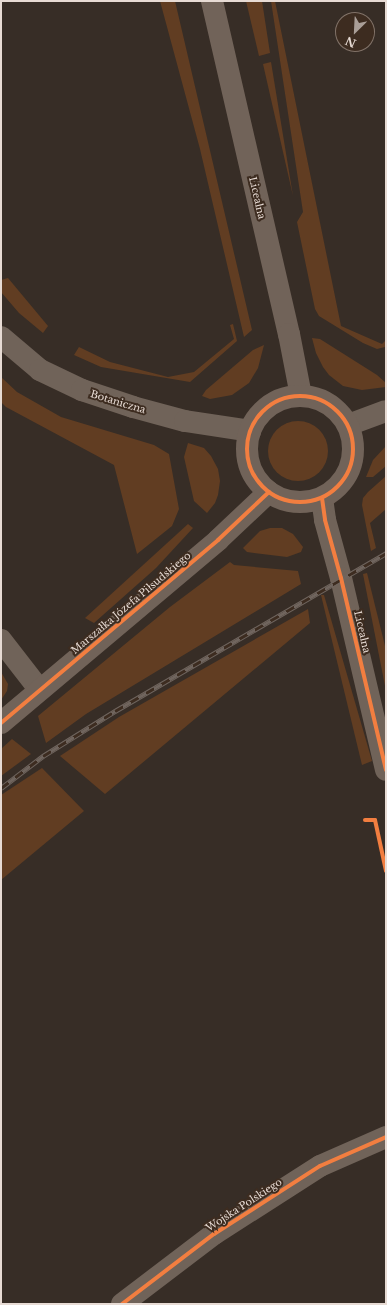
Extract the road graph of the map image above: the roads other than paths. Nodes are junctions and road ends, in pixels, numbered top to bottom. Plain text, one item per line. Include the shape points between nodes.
1 (212, 1) edge
2 (1, 337) edge
3 (301, 396) junction
4 (386, 411) edge
5 (348, 425) junction
6 (250, 431) junction
7 (269, 492) junction
8 (322, 498) junction
9 (1, 640) edge
10 (39, 690) junction
11 (1, 723) edge
12 (386, 770) edge
13 (386, 1137) edge
14 (122, 1304) edge

1 - 3 main road, Licealna
2 - 6 street, Botaniczna via 40,370 82,390 185,421
3 - 5 main road via 320,400 331,406
3 - 6 main road via 285,398 270,405 258,416
4 - 5 street
5 - 8 main road via 354,445 351,467 340,486
6 - 7 main road via 250,467 258,481
7 - 8 main road via 295,502 309,502
7 - 10 main road, Marszałka Józefa Piłsudskiego via 218,540
8 - 12 street, Licealna via 325,520
9 - 10 street
10 - 11 main road, Marszałka Józefa Piłsudskiego
13 - 14 street, Wojska Polskiego via 320,1166 214,1234

